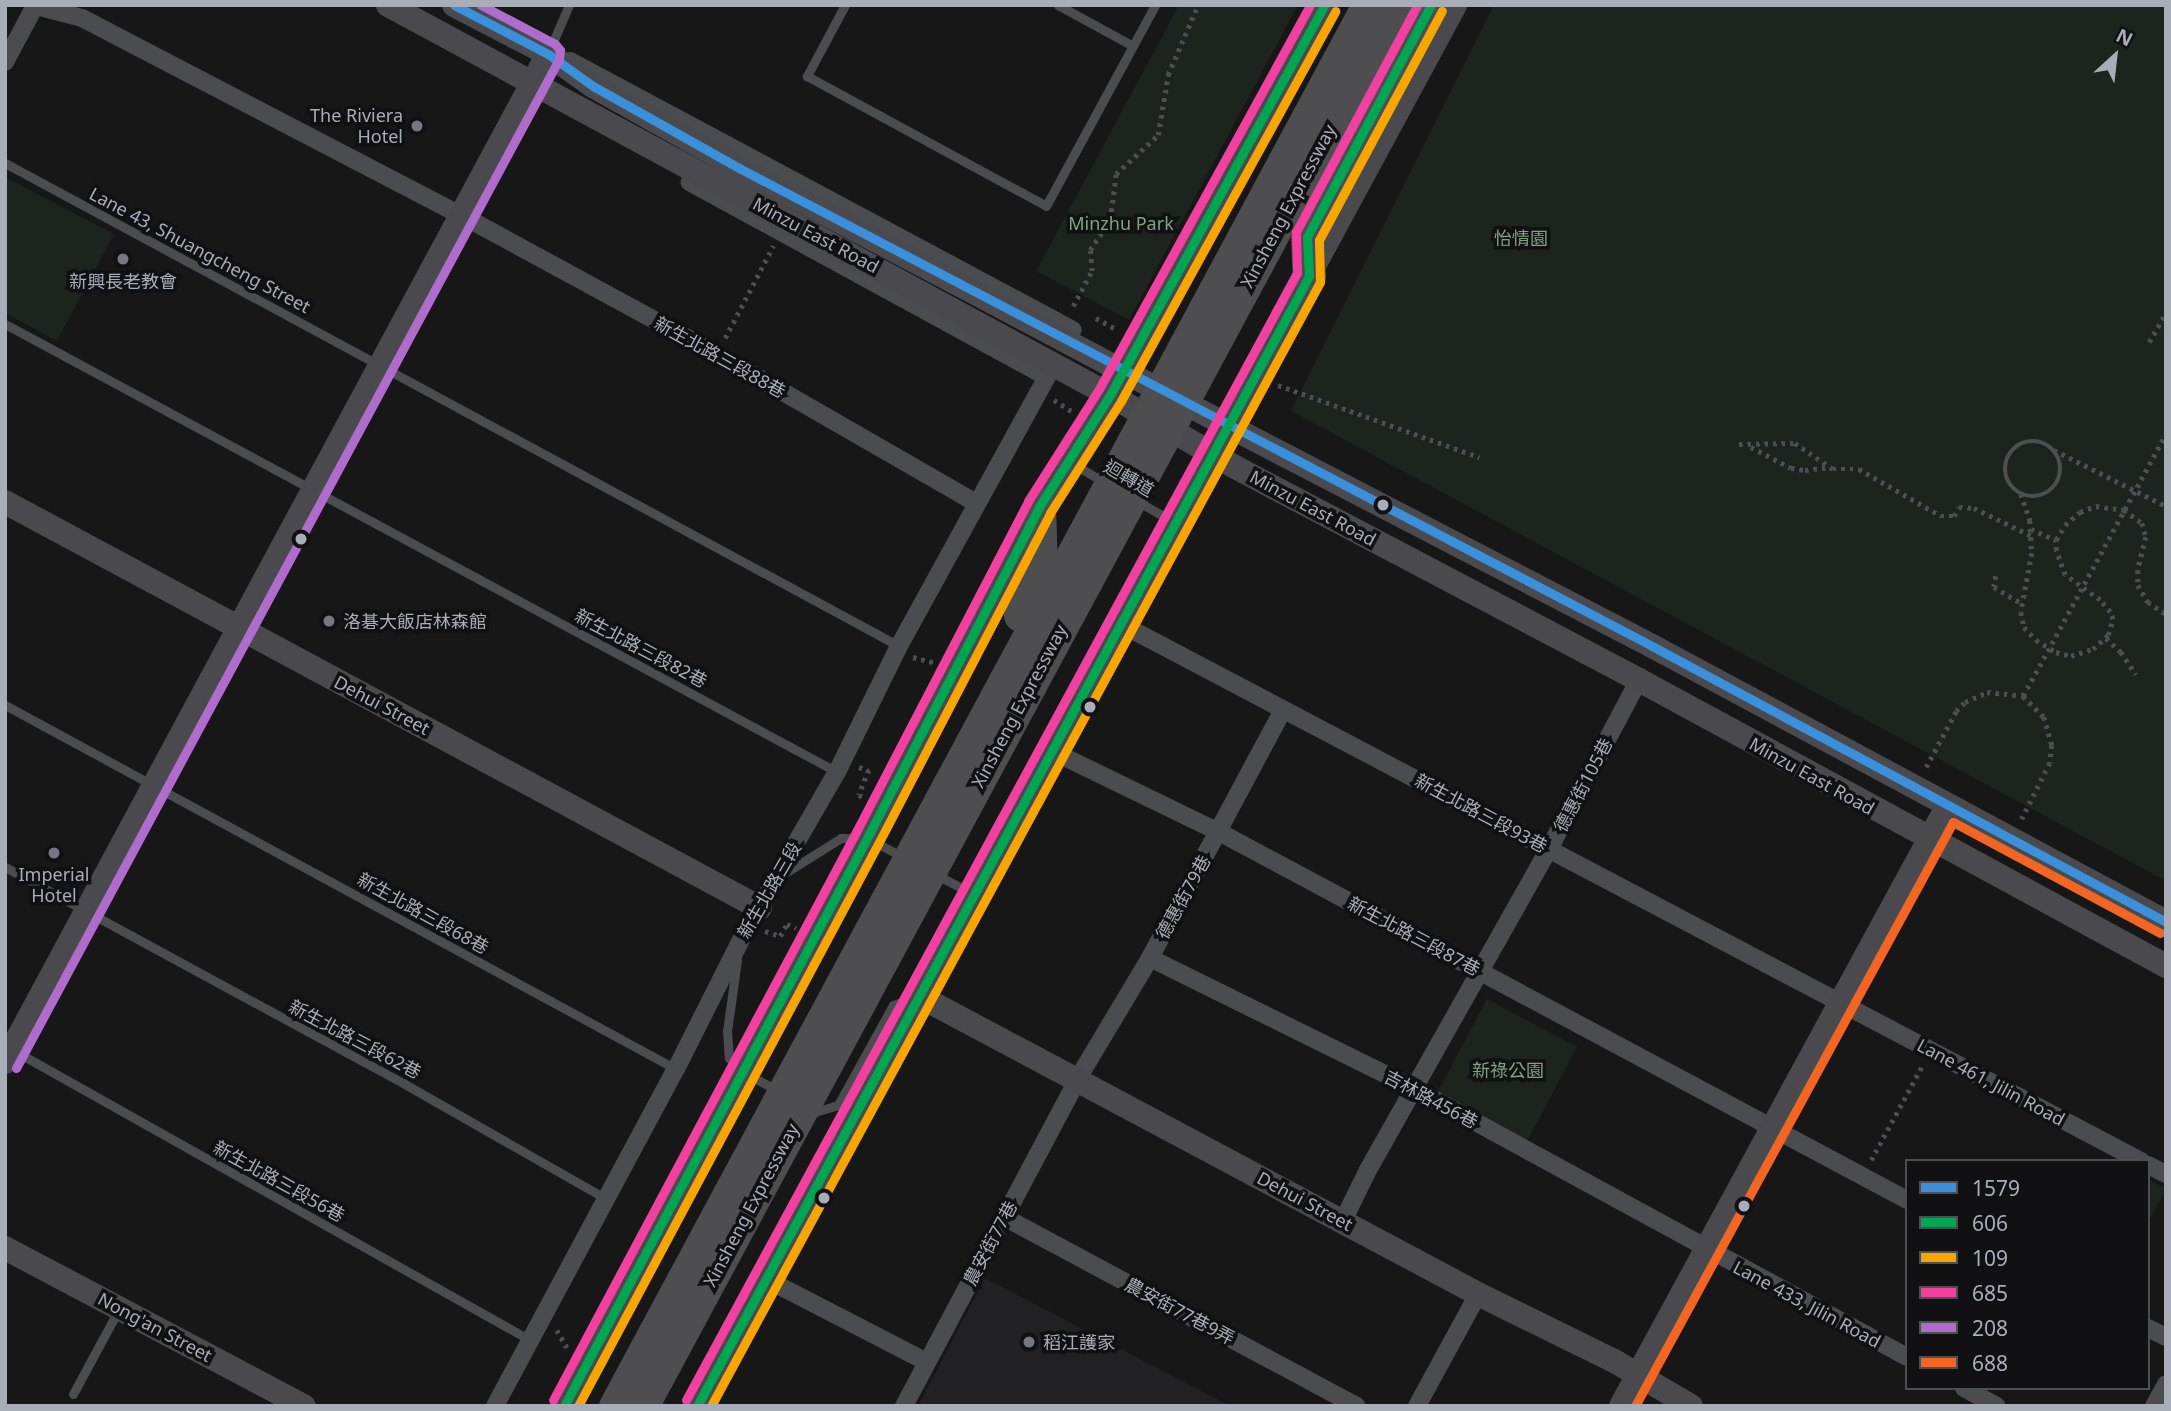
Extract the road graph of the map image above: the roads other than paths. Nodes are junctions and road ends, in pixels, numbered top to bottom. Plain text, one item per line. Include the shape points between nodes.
1 (45, 5) edge
2 (388, 5) edge
3 (454, 5) edge
4 (569, 5) edge
5 (845, 5) edge
6 (1058, 5) edge
7 (1155, 5) edge
8 (1324, 5) edge
9 (1368, 5) edge
10 (1396, 5) edge
11 (1432, 5) edge
12 (1455, 5) edge
13 (34, 6) edge
14 (1133, 46) junction
15 (548, 54) junction
16 (5, 62) edge
17 (533, 81) junction
18 (5, 163) edge
19 (732, 178) junction
20 (461, 215) junction
21 (1310, 276) junction
22 (5, 324) edge
23 (1073, 330) dead end
24 (380, 365) junction
25 (1123, 371) junction
26 (1110, 395) junction
27 (1229, 425) junction
28 (1212, 454) junction
29 (1067, 461) junction
30 (314, 491) junction
31 (5, 502) edge
32 (976, 503) junction
33 (1039, 507) junction
34 (1176, 523) junction
35 (1121, 624) junction
36 (239, 628) junction
37 (899, 646) junction
38 (1639, 680) junction
39 (5, 705) edge
40 (1283, 710) junction
41 (1052, 751) junction
42 (837, 772) junction
43 (154, 785) junction
44 (1948, 805) junction
45 (1219, 832) junction
46 (867, 838) junction
47 (1929, 841) junction
48 (1549, 849) junction
49 (5, 867) edge
50 (775, 880) junction
51 (974, 895) junction
52 (86, 912) junction
53 (2166, 922) edge
54 (749, 925) junction
55 (1150, 958) junction
56 (2166, 966) edge
57 (1478, 971) junction
58 (919, 996) junction
59 (1841, 1003) junction
60 (8, 1052) edge
61 (676, 1069) junction
62 (741, 1070) junction
63 (1077, 1080) junction
64 (1415, 1089) junction
65 (1772, 1128) junction
66 (2137, 1159) edge
67 (2150, 1166) edge
68 (2166, 1174) edge
69 (606, 1199) junction
70 (1905, 1199) edge
71 (1004, 1217) junction
72 (1343, 1221) junction
73 (5, 1248) edge
74 (1706, 1250) junction
75 (766, 1279) junction
76 (1478, 1294) junction
77 (120, 1308) junction
78 (2150, 1329) edge
79 (2166, 1337) edge
80 (651, 1338) junction
81 (530, 1339) junction
82 (1905, 1356) edge
83 (927, 1362) junction
84 (1637, 1376) junction
85 (2166, 1384) edge
86 (1968, 1390) edge
87 (74, 1394) dead end
88 (304, 1406) edge
89 (495, 1406) edge
90 (564, 1406) edge
91 (615, 1406) edge
92 (642, 1406) edge
93 (697, 1406) edge
94 (904, 1406) edge
95 (1356, 1406) edge
96 (1418, 1406) edge
97 (1621, 1406) edge
98 (1691, 1406) edge
99 (1997, 1406) edge
100 (2154, 1406) edge

1 - 13 street
2 - 17 street, Minzu East Road
3 - 15 street, Minzu East Road
4 - 15 lane
5 - 14 lane via 807,76 1046,206
6 - 14 lane
7 - 14 lane
8 - 25 street
9 - 80 highway, Xinsheng Expressway, bridge
10 - 92 highway, Xinsheng Expressway, bridge
11 - 21 highway via 1307,237
12 - 21 street
13 - 16 street
13 - 20 street, 新生北路三段88巷 via 82,18
15 - 17 street
15 - 19 street, Minzu East Road
15 - 23 street via 579,63
17 - 19 street, Minzu East Road
17 - 20 street
17 - 32 street, 新生北路三段 via 553,107 1047,377
18 - 24 lane, Lane 43, Shuangcheng Street
19 - 25 street, Minzu East Road, bridge
19 - 26 street, Minzu East Road, bridge
20 - 24 street
20 - 32 street, 新生北路三段88巷 via 717,354
21 - 27 street
22 - 30 lane, 新生北路三段82巷
24 - 30 street
24 - 37 lane, Lane 43, Shuangcheng Street
25 - 26 street
25 - 27 street, Minzu East Road
26 - 28 street, Minzu East Road
26 - 29 street
27 - 28 street
27 - 44 street, Minzu East Road
28 - 34 street
28 - 38 street, Minzu East Road
29 - 33 street
29 - 34 lane, 迴轉道
30 - 36 street
30 - 42 lane, 新生北路三段82巷
31 - 36 street, Dehui Street
32 - 37 street, 新生北路三段
33 - 46 street
33 - 80 highway, bridge via 1041,570 1020,615 697,1221
34 - 35 street
35 - 40 street, 新生北路三段93巷
35 - 41 street
36 - 43 street
36 - 54 street, Dehui Street
37 - 42 street, 新生北路三段
38 - 47 street, Minzu East Road
38 - 48 street, 德惠街105巷
39 - 43 lane, 新生北路三段68巷
40 - 45 street, 德惠街79巷
40 - 48 street, 新生北路三段93巷
41 - 45 street, 新生北路三段87巷
41 - 51 street
42 - 50 street, 新生北路三段
43 - 52 street
43 - 61 lane, 新生北路三段68巷
44 - 47 street
44 - 53 street, Minzu East Road
45 - 55 street, 德惠街79巷
45 - 57 street, 新生北路三段87巷
46 - 50 lane via 841,838
46 - 51 lane
46 - 62 street
47 - 56 street, Minzu East Road
47 - 59 street
48 - 57 street, 德惠街105巷
48 - 59 street, 新生北路三段93巷
49 - 52 lane, 新生北路三段62巷
50 - 54 street, 新生北路三段
51 - 58 street
52 - 60 street
52 - 69 lane, 新生北路三段62巷
54 - 61 street, 新生北路三段
54 - 62 lane via 727,1031 729,1058
55 - 63 street, 德惠街79巷
55 - 64 street, 吉林路456巷
57 - 64 street, 德惠街105巷
57 - 65 street, 新生北路三段87巷
58 - 62 lane via 892,1005 838,1105 816,1112
58 - 63 street, Dehui Street
58 - 75 street
59 - 65 street
59 - 66 street, Lane 461, Jilin Road
60 - 81 lane, 新生北路三段56巷
61 - 69 street, 新生北路三段
62 - 90 street
63 - 71 street, 農安街77巷
63 - 72 street, Dehui Street
64 - 72 street, 德惠街105巷
64 - 74 street, 吉林路456巷
65 - 70 street, 新生北路三段87巷
65 - 74 street
67 - 68 street
69 - 81 street, 新生北路三段
71 - 83 street, 農安街77巷
71 - 95 street, 農安街77巷9弄
72 - 76 street, Dehui Street
73 - 77 street, Nong'an Street
74 - 82 street, Lane 433, Jilin Road
74 - 84 street
75 - 83 street
75 - 93 street
76 - 84 street, Dehui Street
76 - 96 street
77 - 87 lane
77 - 88 street, Nong'an Street
78 - 79 street
80 - 91 highway, Xinsheng Expressway, bridge
81 - 89 street, 新生北路三段
83 - 94 street, 農安街77巷
84 - 97 street
84 - 98 street, Dehui Street
85 - 100 street
86 - 99 street

